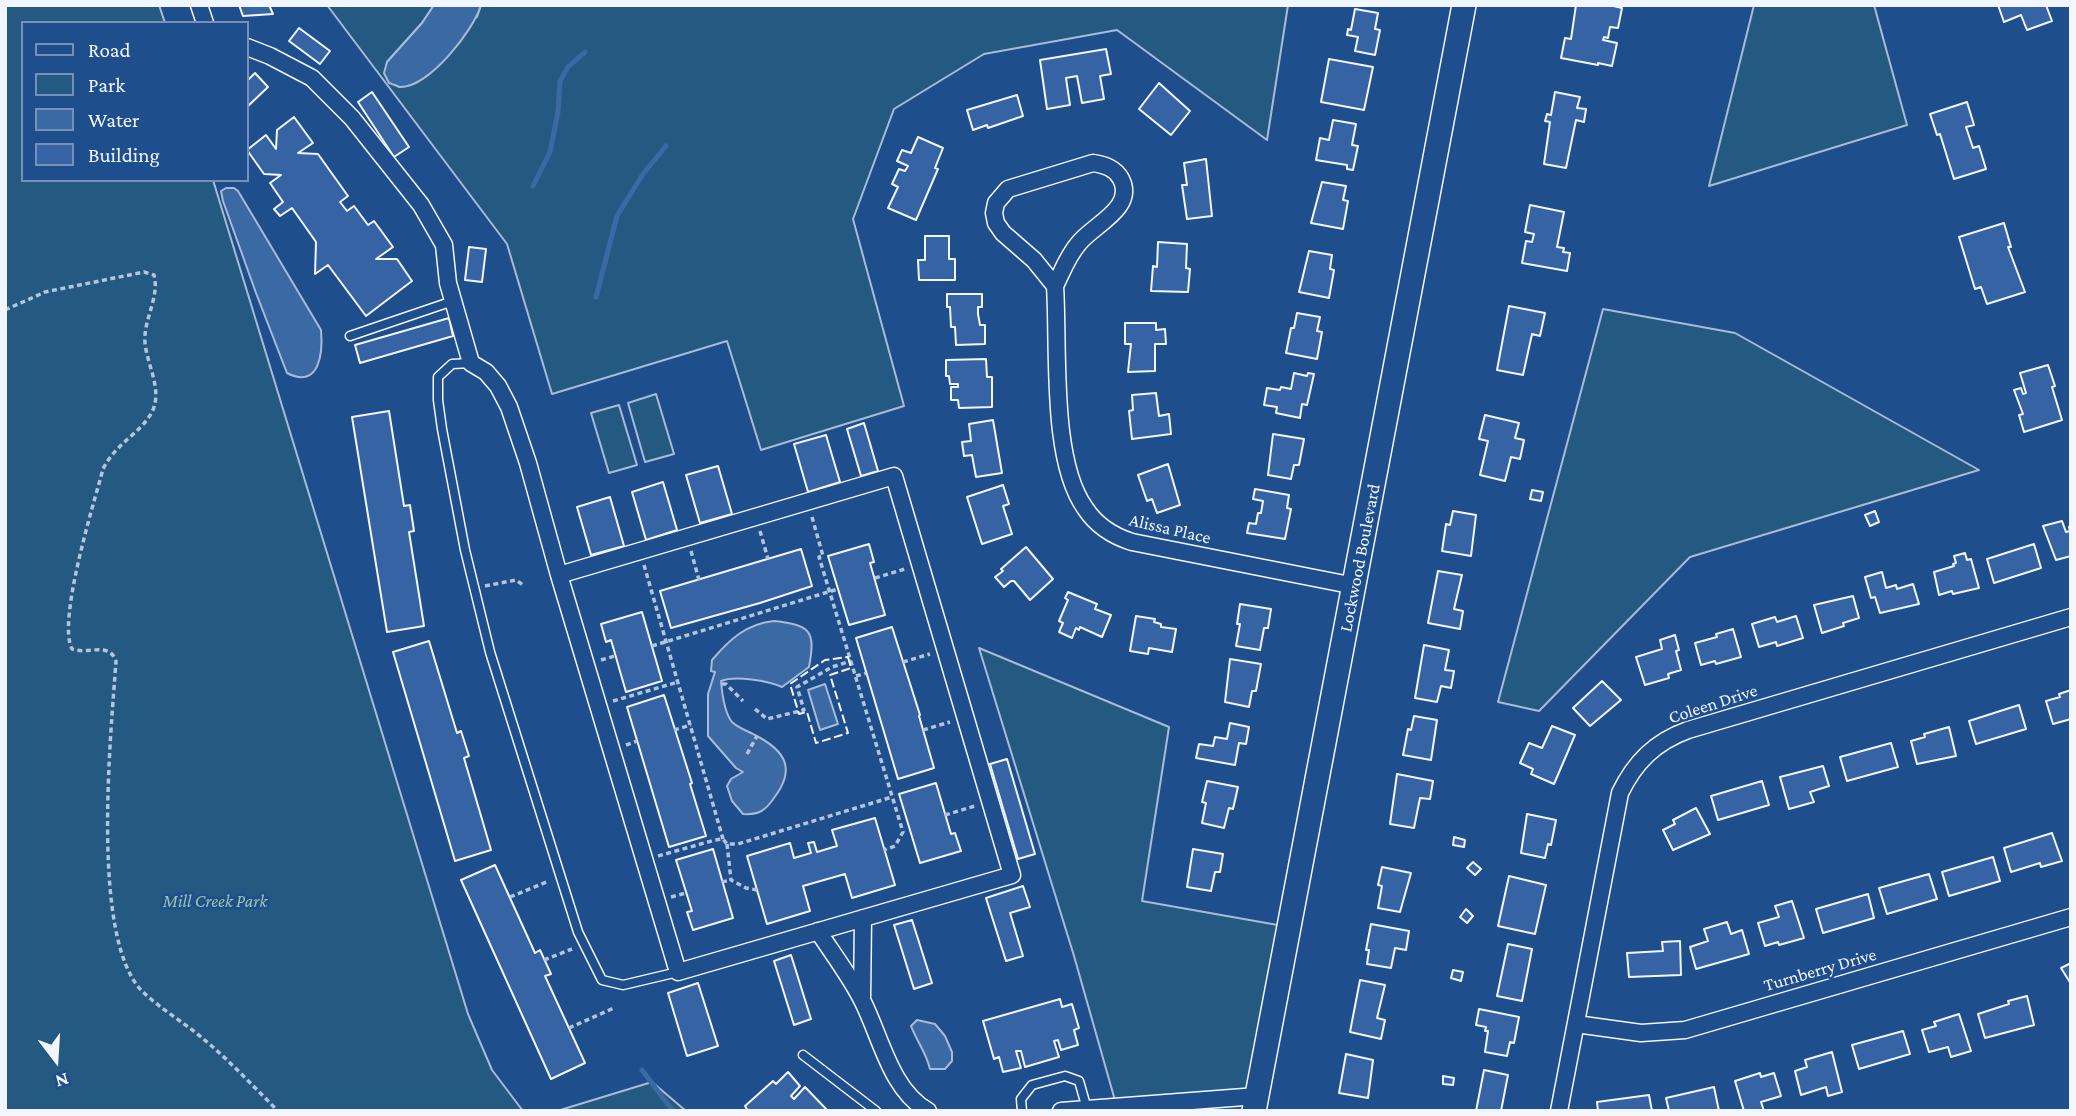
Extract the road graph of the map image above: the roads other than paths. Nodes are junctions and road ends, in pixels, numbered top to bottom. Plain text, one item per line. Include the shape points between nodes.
1 (1464, 5) edge
2 (248, 47) edge
3 (1055, 286) junction
4 (453, 301) junction
5 (350, 336) dead end
6 (471, 363) junction
7 (559, 575) junction
8 (1355, 586) junction
9 (2071, 617) edge
10 (2071, 917) edge
11 (863, 918) junction
12 (818, 931) junction
13 (678, 972) junction
14 (862, 1000) junction
15 (1576, 1024) junction
16 (803, 1055) dead end
17 (1256, 1103) edge
18 (1185, 1106) edge
19 (1087, 1109) junction
20 (876, 1111) edge
21 (927, 1111) edge
22 (1022, 1111) edge
23 (1061, 1111) edge
24 (1559, 1111) edge

1 - 8 main road, Lockwood Boulevard
2 - 4 street via 312,78 352,118 421,205 444,245
3 - 3 street via 1003,233 996,223 996,203 1008,189 1093,163 1105,165 1121,179 1124,194 1119,206 1078,243
3 - 8 street, Alissa Place via 1063,439 1074,488 1095,521 1132,542
4 - 5 lane
4 - 6 street
6 - 7 street via 486,372 509,407
6 - 13 lane via 452,364 438,377 438,400 462,536 490,652 560,876 602,980 623,985
7 - 11 street via 894,475 1013,875
7 - 13 street
8 - 17 main road, Lockwood Boulevard
9 - 15 street, Coleen Drive via 1688,730 1653,748 1629,774 1620,793
10 - 15 street, Turnberry Drive via 1685,1030 1642,1033
11 - 12 street
11 - 14 street
12 - 13 street
12 - 14 street
14 - 21 street via 886,1057 908,1094
15 - 24 street, Coleen Drive
16 - 20 lane
17 - 18 street
18 - 19 street
19 - 22 lane via 1079,1081 1065,1076 1032,1085 1021,1098
19 - 23 street

